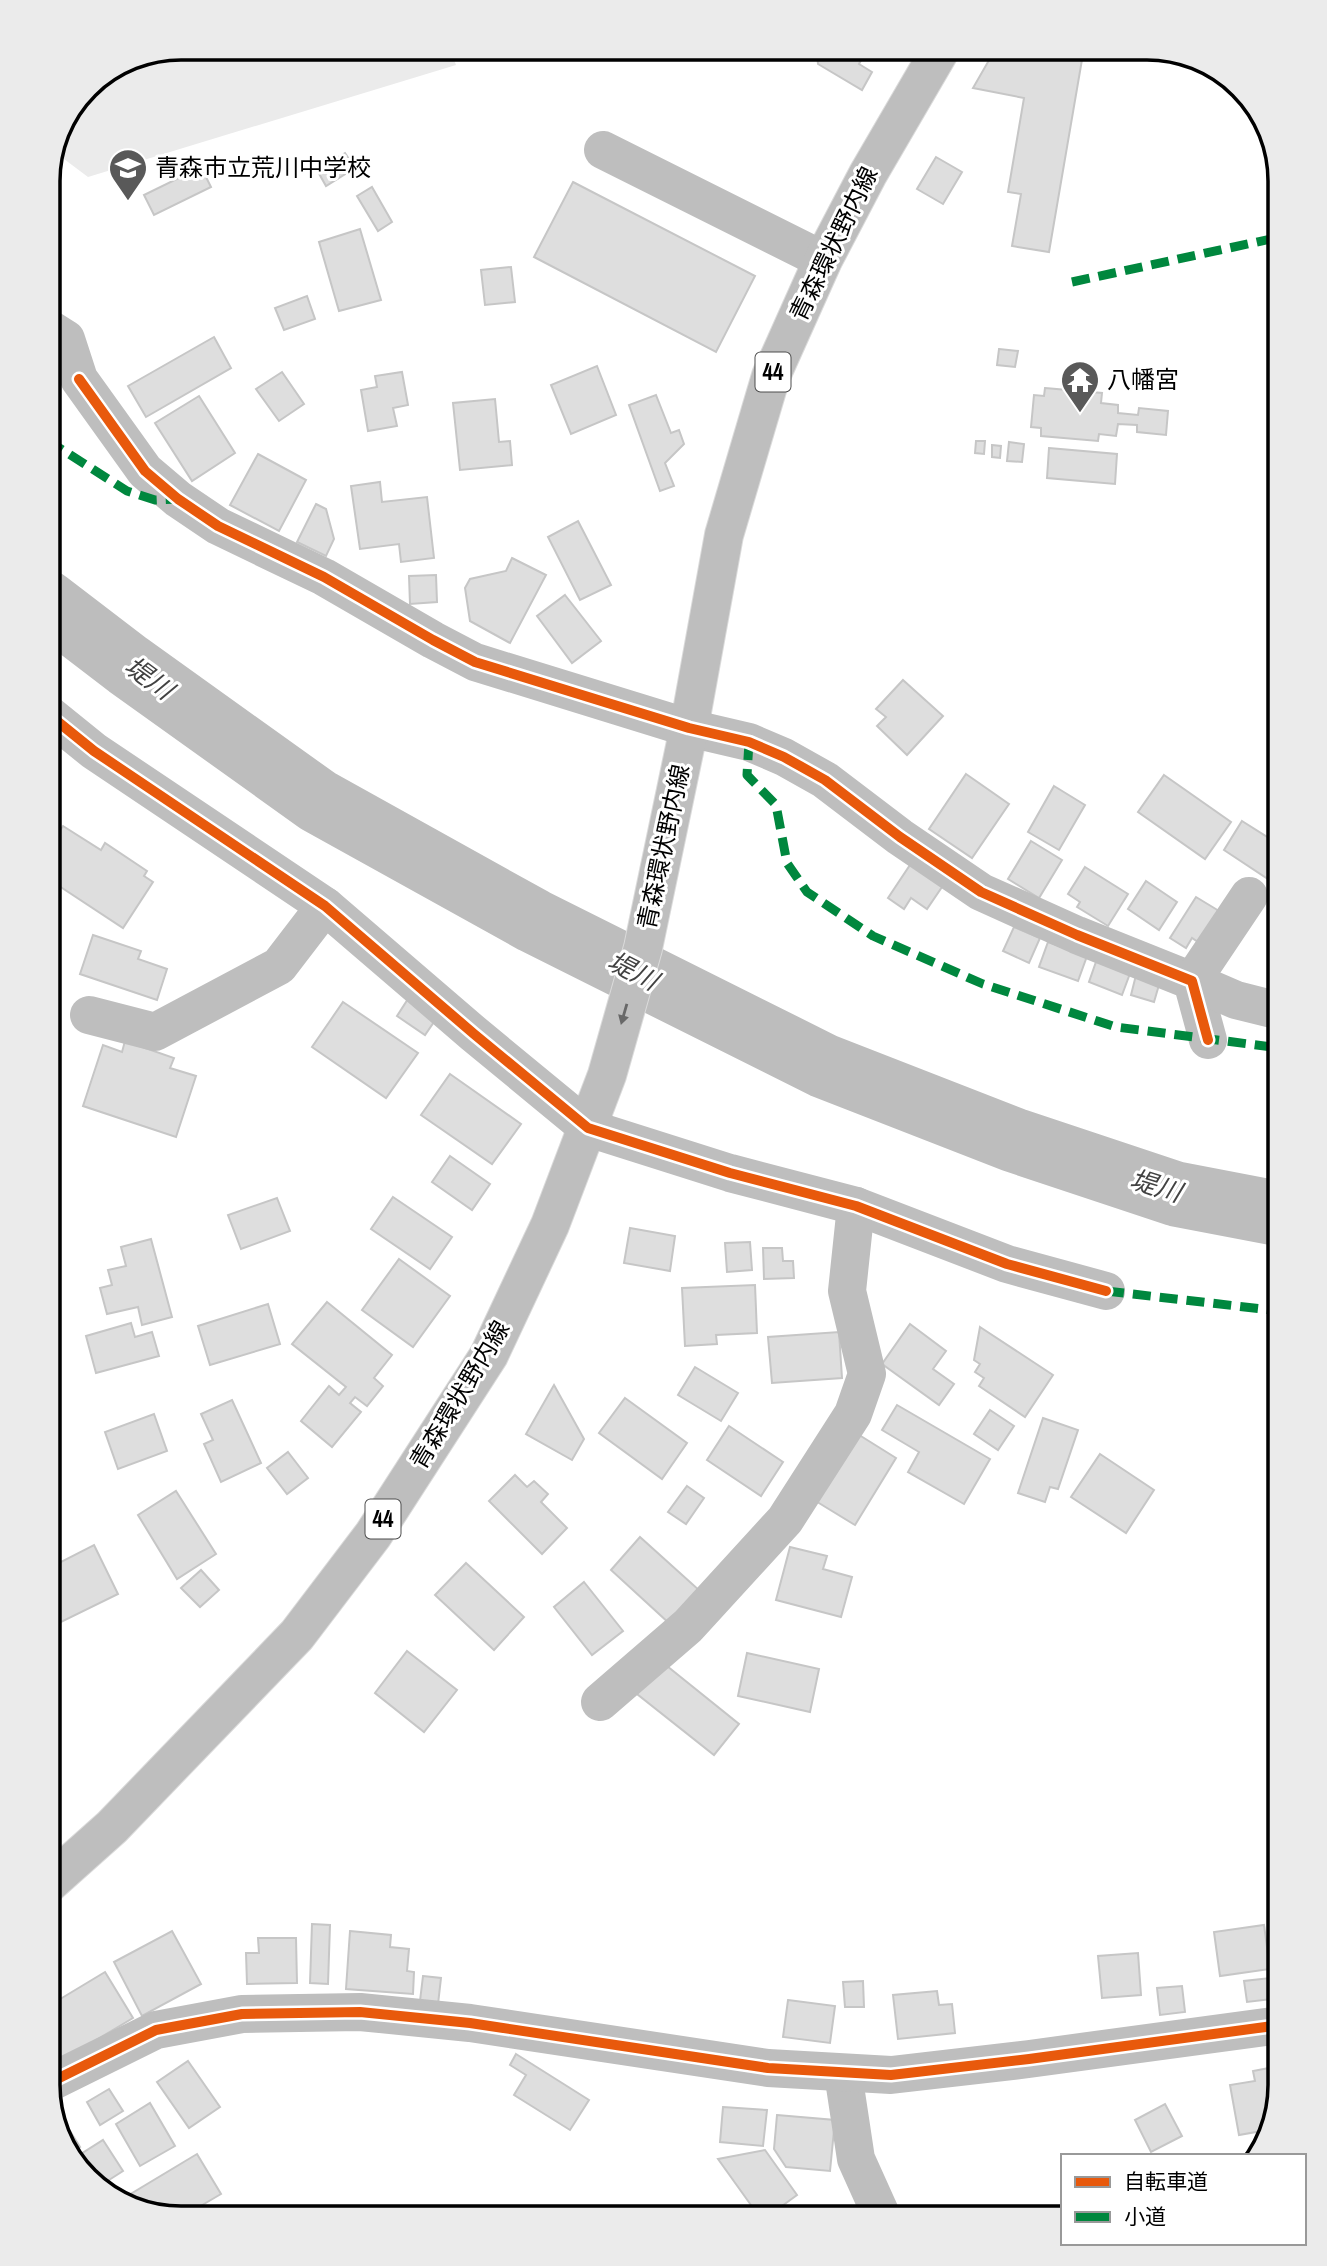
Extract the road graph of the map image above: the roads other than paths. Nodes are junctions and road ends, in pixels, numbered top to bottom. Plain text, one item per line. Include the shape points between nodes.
1 (934, 60) edge
2 (603, 150) dead end
3 (823, 260) junction
4 (60, 335) edge
5 (60, 724) edge
6 (689, 728) junction
7 (1249, 896) dead end
8 (325, 906) junction
9 (1192, 981) junction
10 (1268, 1008) edge
11 (89, 1015) dead end
12 (1208, 1040) dead end
13 (588, 1128) junction
14 (856, 1206) junction
15 (1106, 1291) dead end
16 (600, 1702) dead end
17 (60, 1874) edge
18 (1268, 2027) edge
19 (843, 2073) junction
20 (60, 2078) edge
21 (877, 2206) edge

1 - 3 street, 青森環状野内線 / 44
2 - 3 street
3 - 6 street, 青森環状野内線 / 44 via 771,376 745,457 724,535
4 - 6 street via 66,339 79,379 145,471 218,526 324,577 475,662
5 - 8 street
6 - 9 street via 784,757 825,780 981,892
6 -> 13 street, 青森環状野内線 / 44 via 643,948
7 - 9 street
8 - 11 street via 279,967 155,1032
8 - 13 street
9 - 10 street
9 - 12 street
13 - 14 street
13 - 17 street, 青森環状野内線 / 44 via 550,1225 489,1355 373,1535 297,1636 112,1828
14 - 15 street via 1007,1264
14 - 16 street via 847,1291 867,1374 853,1414 785,1520 688,1626
18 - 19 street via 891,2075
19 - 20 street via 768,2068 360,2012 242,2014 156,2030
19 - 21 street via 856,2160

